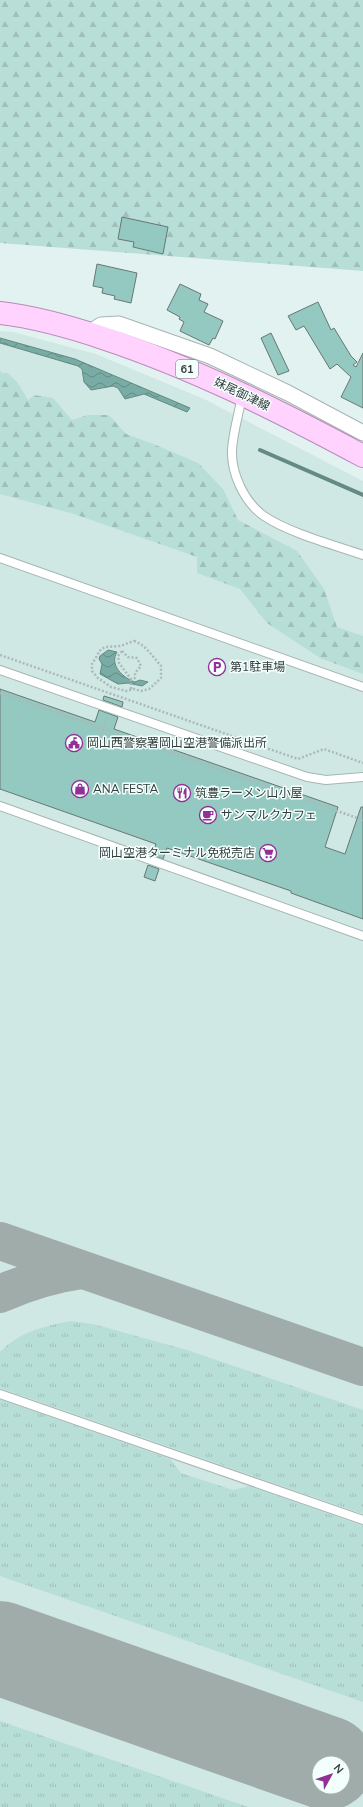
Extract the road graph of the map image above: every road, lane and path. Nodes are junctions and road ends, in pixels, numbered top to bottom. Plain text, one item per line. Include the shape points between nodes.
1 (0, 313) edge
2 (89, 334) junction
3 (250, 374) junction
4 (242, 395) junction
5 (363, 433) edge
6 (363, 456) edge
7 (363, 555) edge
8 (0, 558) edge
9 (120, 646) junction
10 (122, 651) junction
11 (0, 655) edge
12 (0, 670) edge
13 (131, 679) junction
14 (363, 687) edge
15 (130, 689) junction
16 (0, 692) edge
17 (363, 763) edge
18 (363, 777) edge
19 (0, 806) edge
20 (363, 820) edge
21 (363, 936) edge
22 (0, 1394) edge
23 (363, 1520) edge

1 - 2 main road, 妹尾御津線 / 61 via 66,326
2 - 3 street via 100,325 119,324 210,356
2 - 4 main road, 妹尾御津線 / 61 via 176,364
3 - 4 street
3 - 5 street
4 - 6 main road, 妹尾御津線 / 61
4 - 7 lane via 232,449 233,465 239,485 250,503 263,515 284,526
8 - 14 lane
9 - 10 path
9 - 15 path via 101,649 92,664 92,671 111,687 126,691
9 - 15 path via 134,641 140,643 161,666 161,678 149,689
10 - 13 path via 118,656 119,663
10 - 13 path via 128,657 136,658 141,666 135,673 135,678
11 - 17 path via 298,759 324,750
12 - 18 lane via 307,777 326,780
13 - 15 path
16 - 20 path
19 - 21 lane
22 - 23 lane

